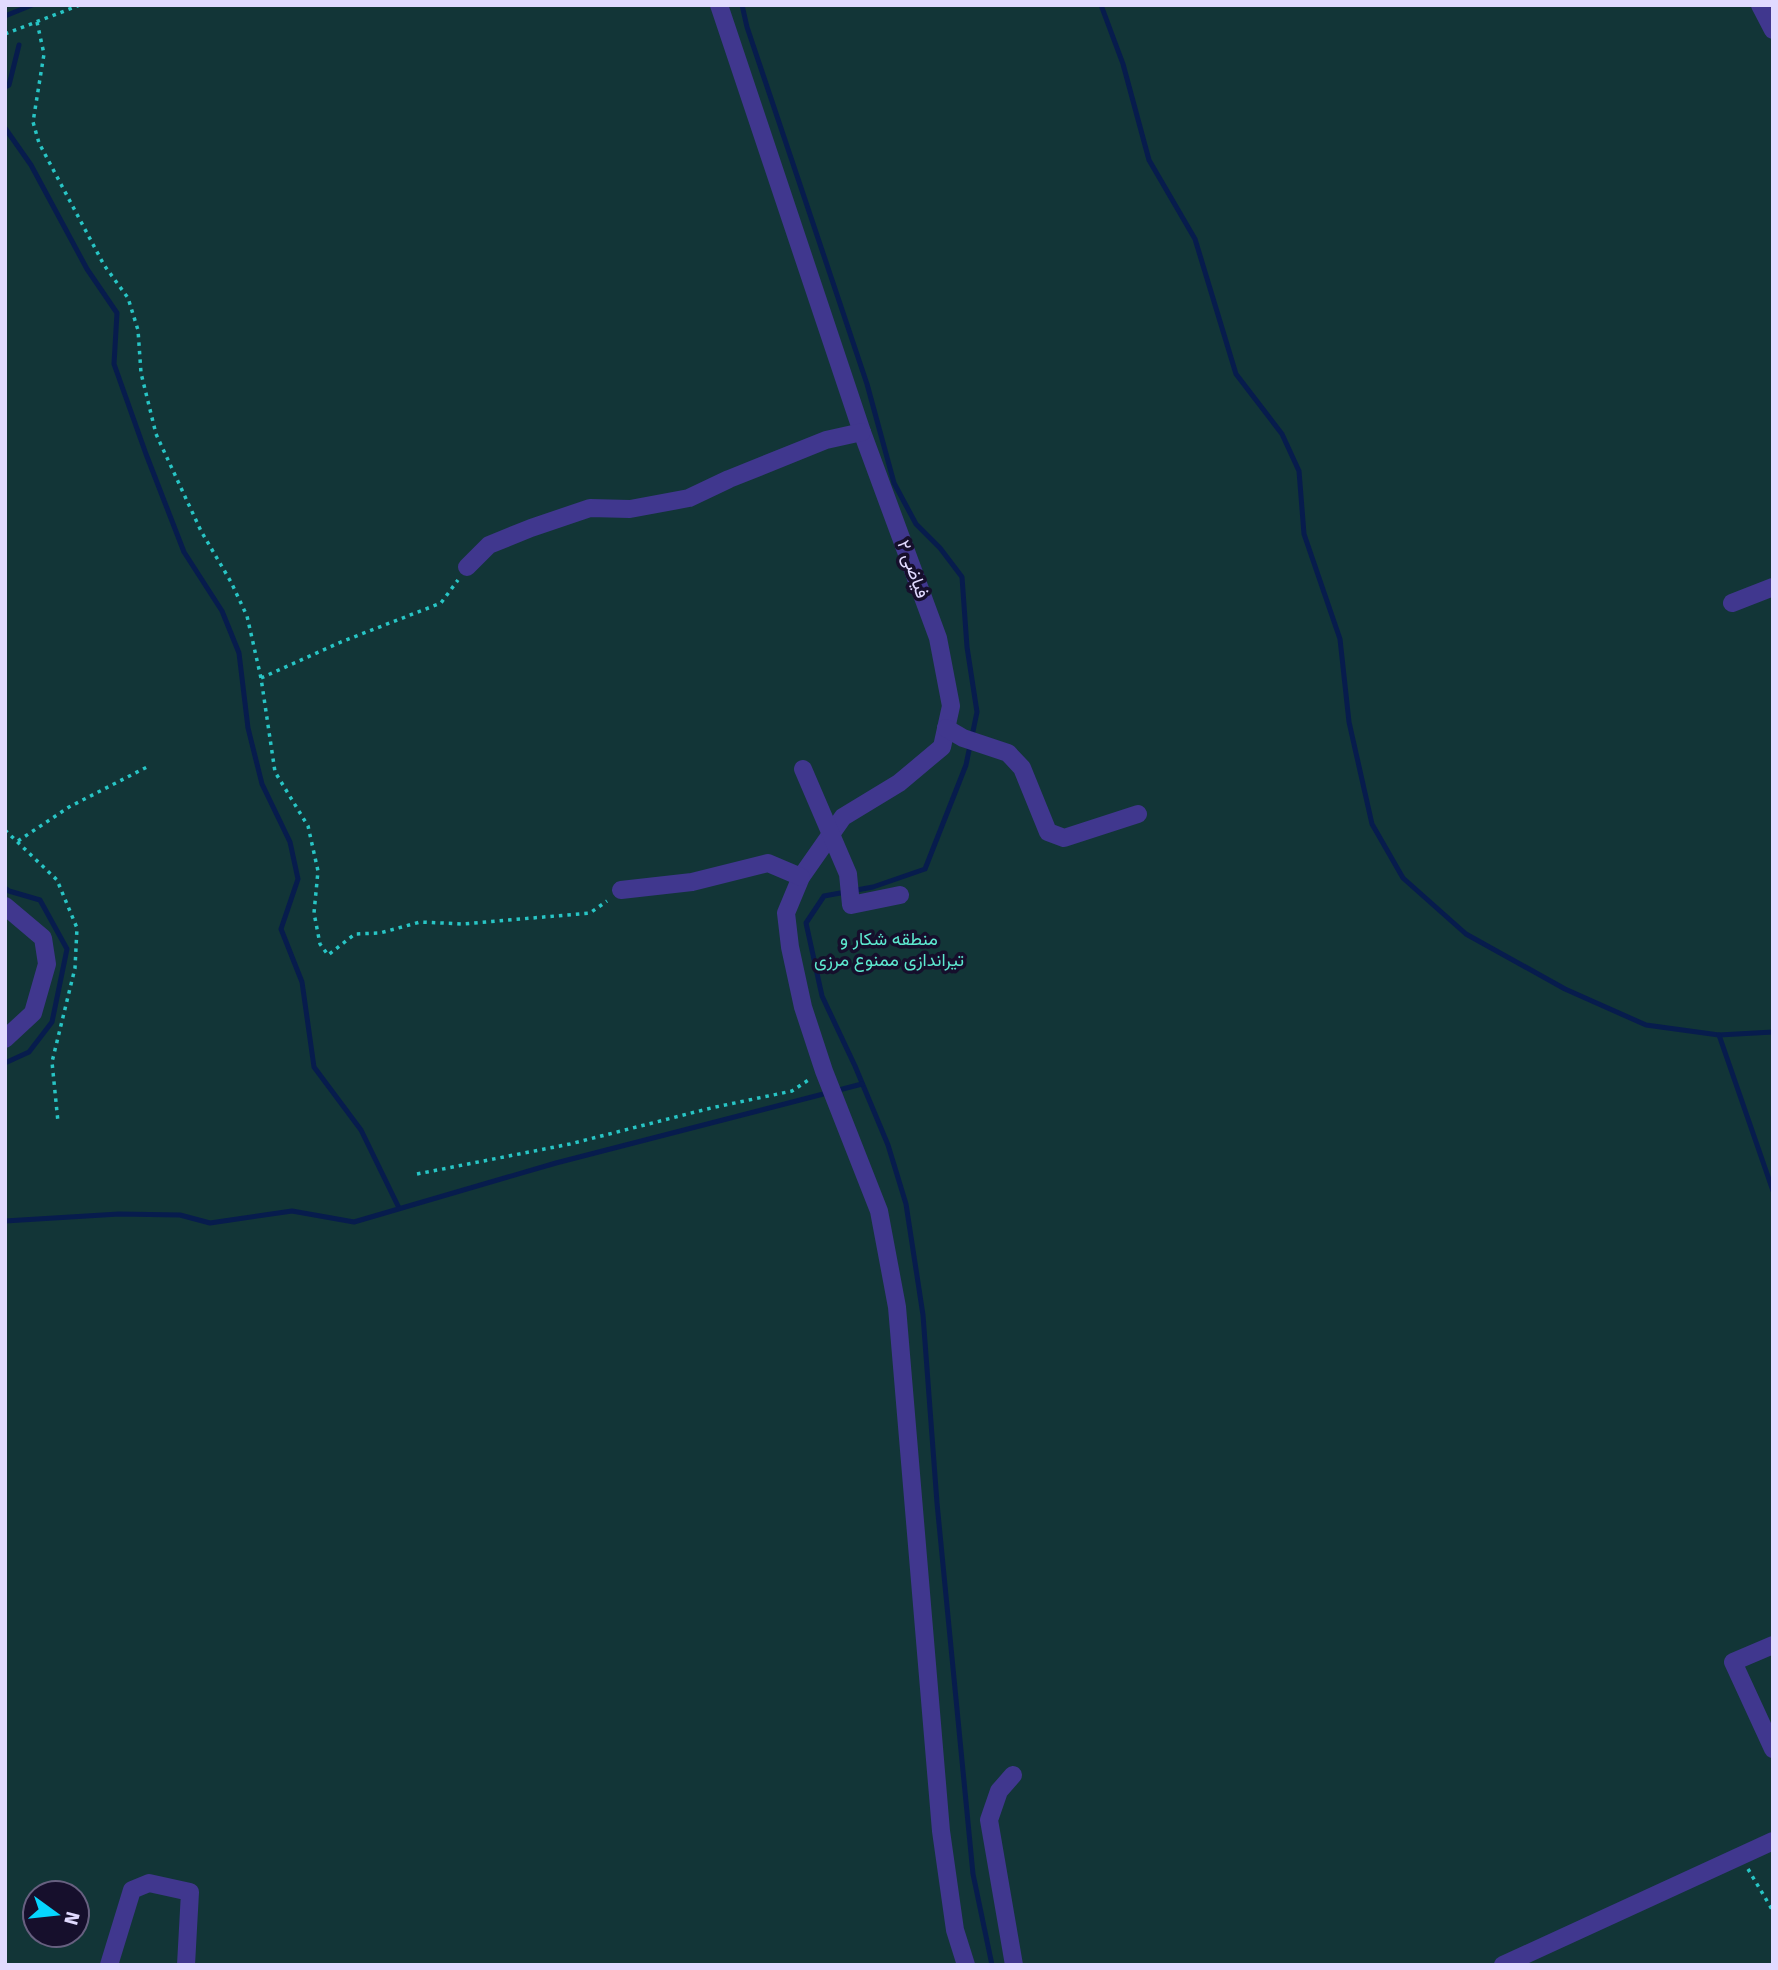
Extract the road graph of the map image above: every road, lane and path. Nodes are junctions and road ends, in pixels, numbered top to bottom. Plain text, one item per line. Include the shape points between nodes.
1 (80, 5) edge
2 (719, 5) edge
3 (1760, 5) edge
4 (37, 22) junction
5 (1773, 30) edge
6 (5, 34) edge
7 (862, 432) junction
8 (467, 566) joint
9 (1773, 587) edge
10 (1732, 603) dead end
11 (261, 678) junction
12 (946, 728) junction
13 (147, 767) dead end
14 (803, 769) dead end
15 (1138, 814) dead end
16 (830, 836) junction
17 (18, 841) dead end
18 (801, 877) junction
19 (621, 890) joint
20 (900, 895) dead end
21 (5, 906) edge
22 (5, 1039) edge
23 (827, 1078) junction
24 (417, 1174) dead end
25 (1773, 1645) edge
26 (1768, 1725) edge
27 (1773, 1749) edge
28 (1013, 1775) dead end
29 (1773, 1841) edge
30 (1740, 1856) junction
31 (1773, 1911) edge
32 (109, 1965) edge
33 (186, 1965) edge
34 (966, 1965) edge
35 (1013, 1965) edge
36 (1503, 1965) edge

1 - 4 path
2 - 7 street, فیاضی ۲
3 - 5 street
4 - 6 path
4 - 11 path via 44,54 33,122 39,143 104,265 128,298 156,434 247,617
7 - 8 street via 826,440 689,498 630,509 590,508 531,528 489,545
7 - 12 street, فیاضی ۲ via 938,638 951,706
8 - 11 path via 441,603
9 - 10 street
11 - 19 path via 275,772 308,826 318,871 314,913 320,944 328,955 355,934 380,933 420,922 463,924 590,913
12 - 15 street via 1008,753 1022,768 1048,832 1064,838
12 - 16 street, فیاضی ۲ via 942,747 900,783 843,817
13 - 17 path via 69,807
14 - 16 street
16 - 18 street, فیاضی ۲
16 - 20 street via 848,874 851,905
18 - 19 street via 768,863 692,882
18 - 23 street, فیاضی ۲ via 786,912 790,947 803,1007
21 - 22 street via 43,938 47,964 33,1013
23 - 24 path via 792,1091 570,1144
23 - 34 street, فیاضی ۲ via 879,1211 897,1307 941,1831 955,1930
25 - 26 street via 1733,1661
26 - 27 street
28 - 35 street via 999,1791 989,1820
29 - 30 street
30 - 31 path
30 - 36 street
32 - 33 street via 132,1890 149,1882 190,1892

